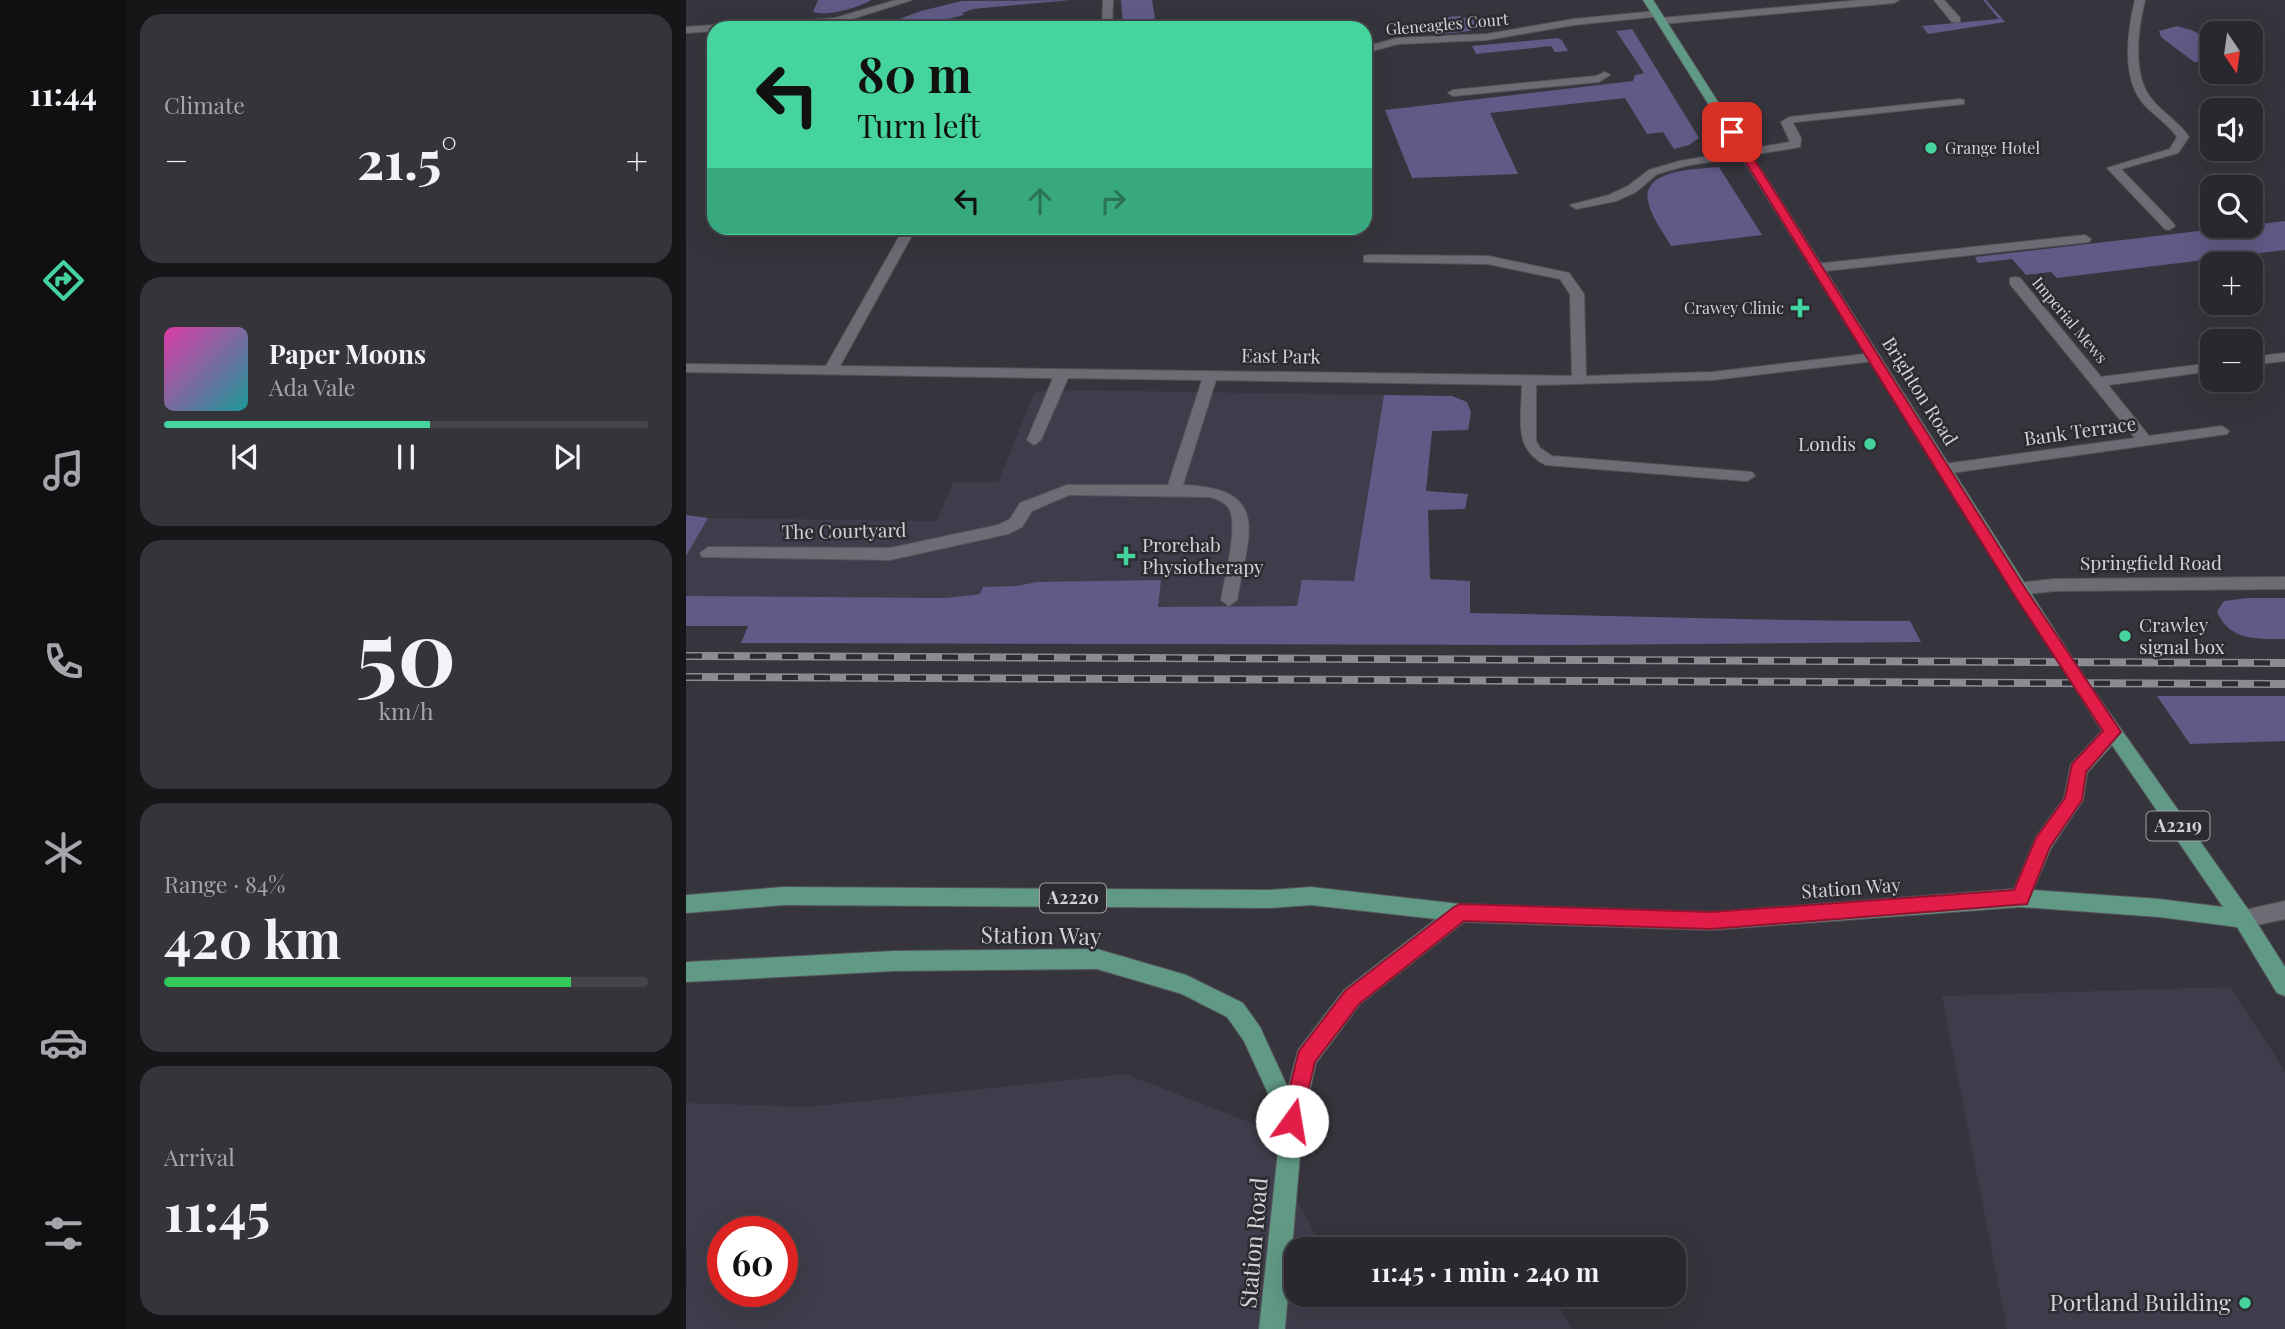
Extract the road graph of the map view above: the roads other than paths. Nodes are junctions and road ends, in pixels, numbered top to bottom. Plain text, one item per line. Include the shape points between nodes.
1 (907, 0) edge
2 (1108, 0) edge
3 (1648, 0) edge
4 (1726, 0) edge
5 (1894, 0) edge
6 (1939, 0) edge
7 (2140, 0) edge
8 (1738, 14) junction
9 (1659, 18) junction
10 (1956, 20) dead end
11 (847, 21) edge
12 (1110, 21) edge
13 (707, 28) edge
14 (686, 30) edge
15 (1372, 48) edge
16 (1605, 75) dead end
17 (1453, 93) dead end
18 (1960, 102) dead end
19 (1745, 152) junction
20 (1576, 205) dead end
21 (2169, 226) dead end
22 (906, 235) edge
23 (2085, 239) dead end
24 (1369, 259) dead end
25 (1816, 268) junction
26 (2015, 281) dead end
27 (1874, 357) junction
28 (2285, 357) edge
29 (2263, 360) edge
30 (686, 368) edge
31 (2200, 369) edge
32 (831, 370) junction
33 (1063, 372) junction
34 (1211, 374) junction
35 (1529, 380) junction
36 (1579, 381) junction
37 (2099, 382) junction
38 (2222, 431) dead end
39 (1034, 440) dead end
40 (2146, 442) junction
41 (1944, 470) junction
42 (1747, 476) dead end
43 (1174, 490) junction
44 (708, 553) dead end
45 (2285, 583) edge
46 (2018, 589) junction
47 (1229, 600) dead end
48 (2112, 732) junction
49 (2020, 898) junction
50 (686, 904) edge
51 (2285, 910) edge
52 (1460, 912) junction
53 (2243, 919) junction
54 (686, 972) edge
55 (2285, 986) edge
56 (1292, 1121) junction
57 (1272, 1329) edge

1 - 11 street
2 - 12 street
3 - 9 main road, Brighton Road / A2219
4 - 8 street
5 - 8 street, Gleneagles Court
6 - 10 street
7 - 21 street via 2133,31 2139,83 2144,96 2178,127 2183,138 2174,150 2113,167
8 - 9 street, Gleneagles Court
9 - 15 street, Gleneagles Court via 1397,41
9 - 19 main road, Brighton Road / A2219
13 - 14 street
16 - 17 street
18 - 19 street via 1793,119 1787,122 1796,145
19 - 20 street via 1653,172 1612,198
19 - 25 main road, Brighton Road / A2219
22 - 32 street
23 - 25 street
24 - 36 street via 1488,260 1564,276 1577,293
25 - 27 main road, Brighton Road / A2219
26 - 37 street, Imperial Mews
27 - 36 street, East Park via 1713,376
27 - 41 main road, Brighton Road / A2219
28 - 29 street
30 - 32 street, East Park
31 - 37 street, Imperial Mews
32 - 33 street, East Park
33 - 34 street, East Park
33 - 39 street
34 - 35 street, East Park
34 - 43 street
35 - 36 street, East Park
35 - 42 street via 1529,441 1539,456 1551,461
37 - 40 street, Imperial Mews
38 - 40 street, Bank Terrace
40 - 41 street, Bank Terrace
41 - 46 main road, Brighton Road / A2219
43 - 44 street, The Courtyard via 1067,490 1026,507 1016,523 1002,530 901,552
43 - 47 street, The Courtyard via 1223,493 1232,500 1241,528
45 - 46 street, Springfield Road via 2054,584
46 - 48 main road, Brighton Road / A2219
48 - 49 main road via 2078,769 2073,800 2043,843
48 - 53 main road, A2219
49 - 52 main road, Station Way via 1711,921
49 - 53 main road, Station Way
50 - 52 main road, Station Way / A2220 via 784,896 1311,896
51 - 53 street
52 - 56 main road via 1344,1006 1306,1058
53 - 55 main road, A2219
54 - 56 main road, Station Way via 894,961 1097,960 1186,985 1235,1010 1252,1034
56 - 57 main road, Station Road

